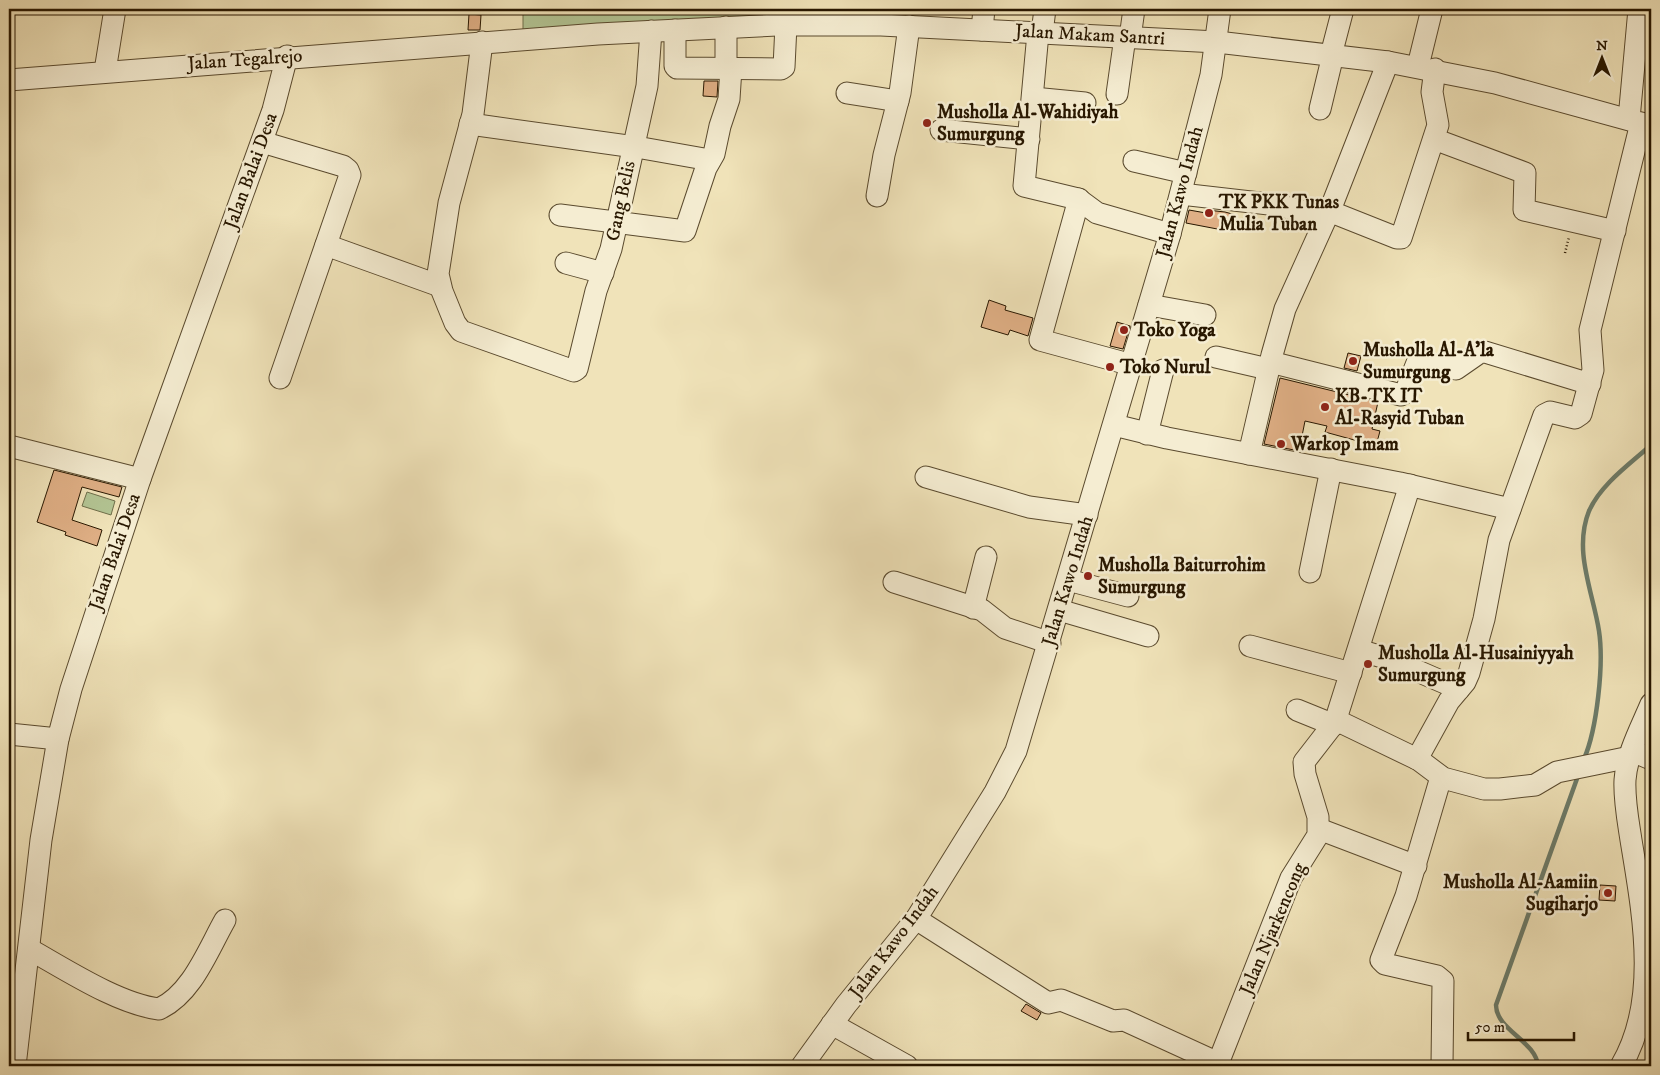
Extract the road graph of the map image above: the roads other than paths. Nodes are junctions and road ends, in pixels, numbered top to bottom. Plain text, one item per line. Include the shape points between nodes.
1 (115, 9) edge
2 (1044, 9) edge
3 (1134, 9) edge
4 (1220, 9) edge
5 (1343, 9) edge
6 (1432, 9) edge
7 (1639, 9) edge
8 (818, 16) edge
9 (983, 19) edge
10 (786, 25) junction
11 (909, 26) junction
12 (726, 27) junction
13 (675, 30) junction
14 (651, 31) junction
15 (1040, 33) junction
16 (1128, 38) junction
17 (482, 42) junction
18 (1217, 42) junction
19 (1332, 55) junction
20 (287, 56) junction
21 (1388, 62) junction
22 (729, 68) junction
23 (1427, 68) junction
24 (105, 71) junction
25 (9, 80) edge
26 (847, 93) dead end
27 (1118, 94) dead end
28 (1033, 98) junction
29 (898, 101) junction
30 (1085, 103) dead end
31 (1320, 109) dead end
32 (1640, 123) edge
33 (470, 124) junction
34 (941, 130) dead end
35 (1029, 139) junction
36 (1434, 139) junction
37 (262, 142) junction
38 (633, 146) junction
39 (710, 160) junction
40 (1134, 161) dead end
41 (1186, 173) junction
42 (1181, 194) junction
43 (877, 196) dead end
44 (1079, 199) junction
45 (560, 215) dead end
46 (1328, 215) junction
47 (617, 223) junction
48 (1614, 231) junction
49 (1170, 234) junction
50 (326, 245) junction
51 (566, 263) dead end
52 (603, 273) junction
53 (440, 286) junction
54 (1149, 305) junction
55 (1205, 315) dead end
56 (1216, 357) dead end
57 (1132, 365) junction
58 (1269, 366) junction
59 (1163, 370) dead end
60 (280, 378) dead end
61 (1590, 384) junction
62 (1114, 425) junction
63 (1147, 434) junction
64 (9, 446) edge
65 (1249, 454) junction
66 (1331, 469) junction
67 (926, 477) dead end
68 (140, 479) junction
69 (1410, 485) junction
70 (1510, 509) junction
71 (1087, 516) junction
72 (986, 557) dead end
73 (1310, 572) dead end
74 (1068, 580) junction
75 (894, 582) dead end
76 (1104, 590) junction
77 (1128, 596) dead end
78 (973, 608) junction
79 (1060, 610) junction
80 (1096, 620) junction
81 (1148, 636) dead end
82 (1050, 642) junction
83 (1250, 646) dead end
84 (1358, 650) junction
85 (1351, 673) junction
86 (1459, 689) junction
87 (1651, 704) edge
88 (1298, 710) dead end
89 (1335, 722) junction
90 (9, 734) edge
91 (58, 739) junction
92 (1638, 756) edge
93 (1417, 759) junction
94 (1441, 777) junction
95 (1318, 829) junction
96 (1416, 866) junction
97 (1644, 874) edge
98 (916, 919) junction
99 (225, 920) dead end
100 (29, 948) junction
101 (832, 1024) junction
102 (1646, 1035) edge
103 (1217, 1064) edge
104 (14, 1066) edge
105 (802, 1066) edge
106 (907, 1066) edge
107 (1442, 1066) edge
108 (1622, 1066) edge

1 - 24 street
2 - 15 street
3 - 16 street
4 - 18 street, Jalan Kawo Indah
5 - 19 street
6 - 23 street
7 - 32 street
8 - 10 street, Jalan Makam Santri
8 - 11 street, Jalan Makam Santri
9 - 11 street, Jalan Makam Santri
9 - 15 street, Jalan Makam Santri
10 - 12 street, Jalan Makam Santri
10 - 22 street via 783,68
11 - 29 street
12 - 13 street, Jalan Makam Santri
12 - 22 street
13 - 14 street, Jalan Makam Santri
13 - 22 street via 676,68
14 - 17 street, Jalan Makam Santri
14 - 38 street, Gang Belis via 648,83
15 - 16 street, Jalan Makam Santri
15 - 28 street
16 - 18 street, Jalan Makam Santri
16 - 27 street
17 - 20 street, Jalan Tegalrejo
17 - 33 street
18 - 19 street, Jalan Makam Santri
18 - 41 street, Jalan Kawo Indah via 1212,75
19 - 21 street, Jalan Makam Santri
19 - 31 street
20 - 24 street, Jalan Tegalrejo
20 - 37 street, Jalan Balai Desa
21 - 23 street, Jalan Makam Santri
21 - 46 street
22 - 39 street via 729,98
23 - 32 street, Jalan Makam Santri
23 - 36 street via 1439,122
24 - 25 street, Jalan Tegalrejo
26 - 29 street
28 - 30 street
28 - 35 street
29 - 43 street
32 - 48 street
33 - 38 street
33 - 53 street via 449,203 439,271
34 - 35 street
35 - 44 street via 1024,186
36 - 46 street via 1400,238
36 - 48 street via 1525,173 1524,210
37 - 50 street via 341,165 348,170 349,179
37 - 68 street, Jalan Balai Desa
38 - 39 street
38 - 47 street, Gang Belis
39 - 47 street via 685,231
40 - 41 street
41 - 42 street, Jalan Kawo Indah
42 - 46 street
42 - 49 street, Jalan Kawo Indah
44 - 49 street via 1097,213
44 - 57 street via 1040,340
45 - 47 street
46 - 58 street via 1290,297
47 - 52 street, Gang Belis
48 - 61 street via 1590,330 1593,370
49 - 54 street, Jalan Kawo Indah
50 - 53 street
50 - 60 street
51 - 52 street
52 - 53 street, Gang Belis via 577,368 572,371 461,331
54 - 55 street
54 - 57 street, Jalan Kawo Indah
56 - 58 street
57 - 62 street, Jalan Kawo Indah
58 - 61 street via 1401,395 1406,392 1417,363 1453,370 1485,352
58 - 65 street
59 - 63 street
61 - 70 street via 1579,417 1550,412 1544,415
62 - 63 street
62 - 71 street, Jalan Kawo Indah
63 - 65 street
64 - 68 street
65 - 66 street
66 - 69 street
66 - 73 street
67 - 71 street via 1023,506
68 - 91 street, Jalan Balai Desa via 87,635
69 - 70 street
69 - 84 street
70 - 86 street via 1497,549 1480,635 1467,678
71 - 74 street, Jalan Kawo Indah
72 - 78 street
74 - 76 street
74 - 79 street, Jalan Kawo Indah
75 - 78 street
76 - 77 street
76 - 80 street
78 - 82 street via 989,614 1004,628
79 - 80 street
79 - 82 street, Jalan Kawo Indah
80 - 81 street
82 - 98 street, Jalan Kawo Indah via 1020,739 1004,778
83 - 85 street
84 - 85 street
84 - 86 street via 1397,662
85 - 89 street
86 - 93 street
87 - 92 street
88 - 89 street
89 - 93 street
89 - 95 street via 1304,762
90 - 91 street
91 - 100 street, Jalan Balai Desa via 41,840
92 - 94 street via 1562,771 1537,785 1500,789 1476,787
92 - 97 street via 1625,781 1626,800
93 - 94 street
94 - 96 street
95 - 96 street
95 - 103 street, Jalan Njarkencong via 1283,896
96 - 107 street via 1381,960 1385,964 1437,976 1443,981
97 - 102 street via 1650,967
98 - 101 street, Jalan Kawo Indah
98 - 103 street via 1048,1003 1061,1000 1113,1021 1124,1020
99 - 100 street via 178,996 159,1009 146,1007 93,984
100 - 104 street, Jalan Balai Desa
101 - 105 street, Jalan Kawo Indah
101 - 106 street
102 - 108 street

